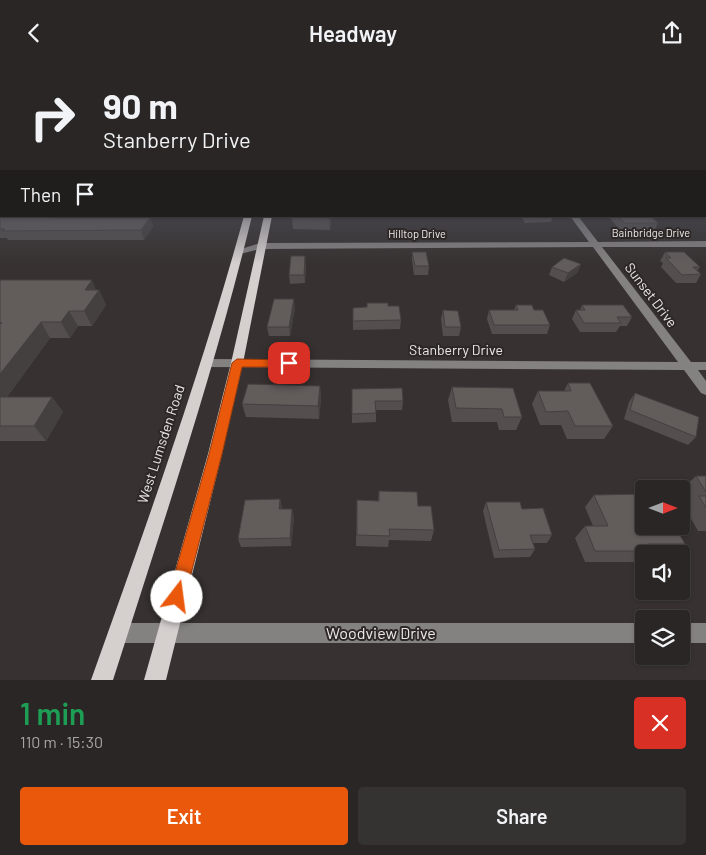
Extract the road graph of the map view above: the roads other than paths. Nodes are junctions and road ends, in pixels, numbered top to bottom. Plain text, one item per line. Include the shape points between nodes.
1 (248, 217) edge
2 (268, 217) edge
3 (575, 217) edge
4 (595, 244) junction
5 (706, 244) edge
6 (260, 246) junction
7 (240, 251) junction
8 (206, 363) junction
9 (237, 363) junction
10 (689, 366) junction
11 (706, 366) edge
12 (706, 390) edge
13 (167, 632) junction
14 (118, 633) junction
15 (635, 633) edge
16 (690, 633) edge
17 (706, 633) edge
18 (102, 680) edge
19 (155, 680) edge

1 - 7 main road, West Lumsden Road
2 - 6 main road
3 - 4 street, Sunset Drive
4 - 5 street, Bainbridge Drive
4 - 6 street, Hilltop Drive
4 - 10 street, Sunset Drive
6 - 7 street, Hilltop Drive
6 - 9 main road
7 - 8 main road, West Lumsden Road
8 - 9 street, Stanberry Drive
8 - 14 main road, West Lumsden Road
9 - 10 street, Stanberry Drive
9 - 13 main road
10 - 11 street, Stanberry Drive
10 - 12 street, Sunset Drive
13 - 14 street, Woodview Drive
13 - 15 street, Woodview Drive
13 - 19 main road
14 - 18 main road, West Lumsden Road
16 - 17 street

